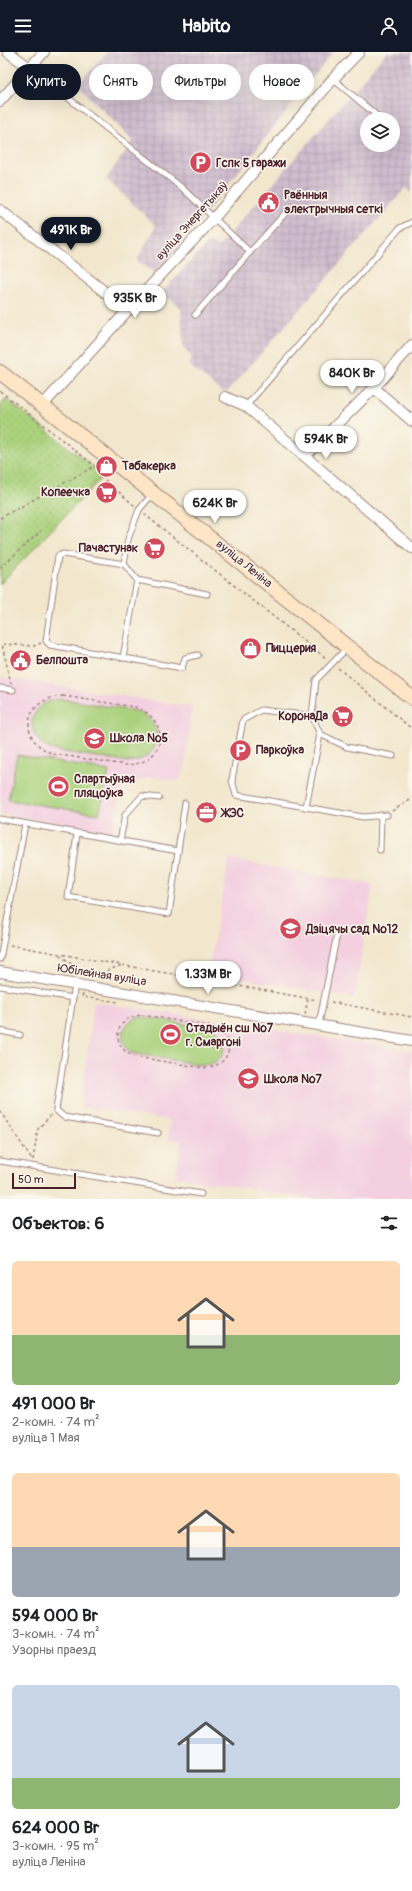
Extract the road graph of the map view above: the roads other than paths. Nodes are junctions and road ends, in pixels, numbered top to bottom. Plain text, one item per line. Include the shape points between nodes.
1 (8, 52) edge
2 (44, 52) edge
3 (359, 52) edge
4 (24, 64) edge
5 (34, 64) edge
6 (333, 80) junction
7 (12, 88) edge
8 (71, 100) edge
9 (0, 101) edge
10 (372, 112) edge
11 (289, 209) dead end
12 (0, 210) edge
13 (213, 219) junction
14 (412, 222) edge
15 (250, 252) junction
16 (128, 310) junction
17 (195, 315) dead end
18 (412, 346) edge
19 (1, 376) edge
20 (374, 388) junction
21 (225, 397) dead end
22 (42, 406) junction
23 (246, 406) junction
24 (412, 421) edge
25 (304, 456) junction
26 (153, 492) junction
27 (412, 548) edge
28 (124, 564) junction
29 (137, 580) junction
30 (207, 594) dead end
31 (348, 647) junction
32 (198, 655) dead end
33 (123, 658) junction
34 (0, 688) edge
35 (13, 690) road end
36 (412, 698) edge
37 (312, 716) junction
38 (320, 734) junction
39 (393, 756) dead end
40 (159, 798) dead end
41 (185, 803) dead end
42 (306, 807) junction
43 (0, 819) edge
44 (25, 824) junction
45 (77, 834) junction
46 (120, 841) junction
47 (380, 850) dead end
48 (178, 851) junction
49 (337, 934) dead end
50 (0, 959) edge
51 (0, 972) edge
52 (75, 984) junction
53 (0, 986) edge
54 (73, 998) junction
55 (319, 1024) junction
56 (0, 1032) edge
57 (20, 1035) dead end
58 (412, 1041) edge
59 (158, 1133) dead end
60 (0, 1161) edge
61 (201, 1194) dead end

1 - 4 street
2 - 5 street
3 - 6 street, вуліца Энергетыкаў
6 - 10 lane
6 - 13 street, вуліца Энергетыкаў
7 - 9 street
8 - 13 lane via 181,187
11 - 15 lane
12 - 16 street
13 - 15 lane
13 - 16 street, вуліца Энергетыкаў
14 - 23 lane via 400,228
15 - 17 lane
16 - 22 street, вуліца Энергетыкаў
18 - 20 street
19 - 22 main road, вуліца Леніна
20 - 24 street
20 - 25 street
21 - 23 street
22 - 26 main road, вуліца Леніна
23 - 25 street
25 - 27 street
26 - 28 lane via 139,510 128,539
26 - 31 main road, вуліца Леніна
28 - 29 lane
28 - 33 lane via 63,554 58,556 46,635 46,641 50,645
29 - 30 lane
29 - 33 lane
31 - 36 main road, вуліца Леніна
31 - 37 lane via 316,680
32 - 33 lane via 185,658 182,668
34 - 35 lane
37 - 38 lane
37 - 42 lane via 261,710 243,720 232,780 236,794
38 - 39 lane via 347,747
38 - 42 lane
40 - 46 lane via 142,796 125,815
41 - 48 lane
42 - 47 lane via 362,817 384,815
43 - 44 lane
44 - 45 lane
44 - 50 lane
45 - 46 lane
45 - 48 lane via 68,897 169,914
46 - 48 lane
49 - 55 lane
51 - 52 street, Юбілейная вуліца
52 - 54 lane
52 - 55 street, Юбілейная вуліца
53 - 54 lane
54 - 59 lane via 56,1110 64,1117
55 - 58 street, Юбілейная вуліца
56 - 57 lane
60 - 61 lane

